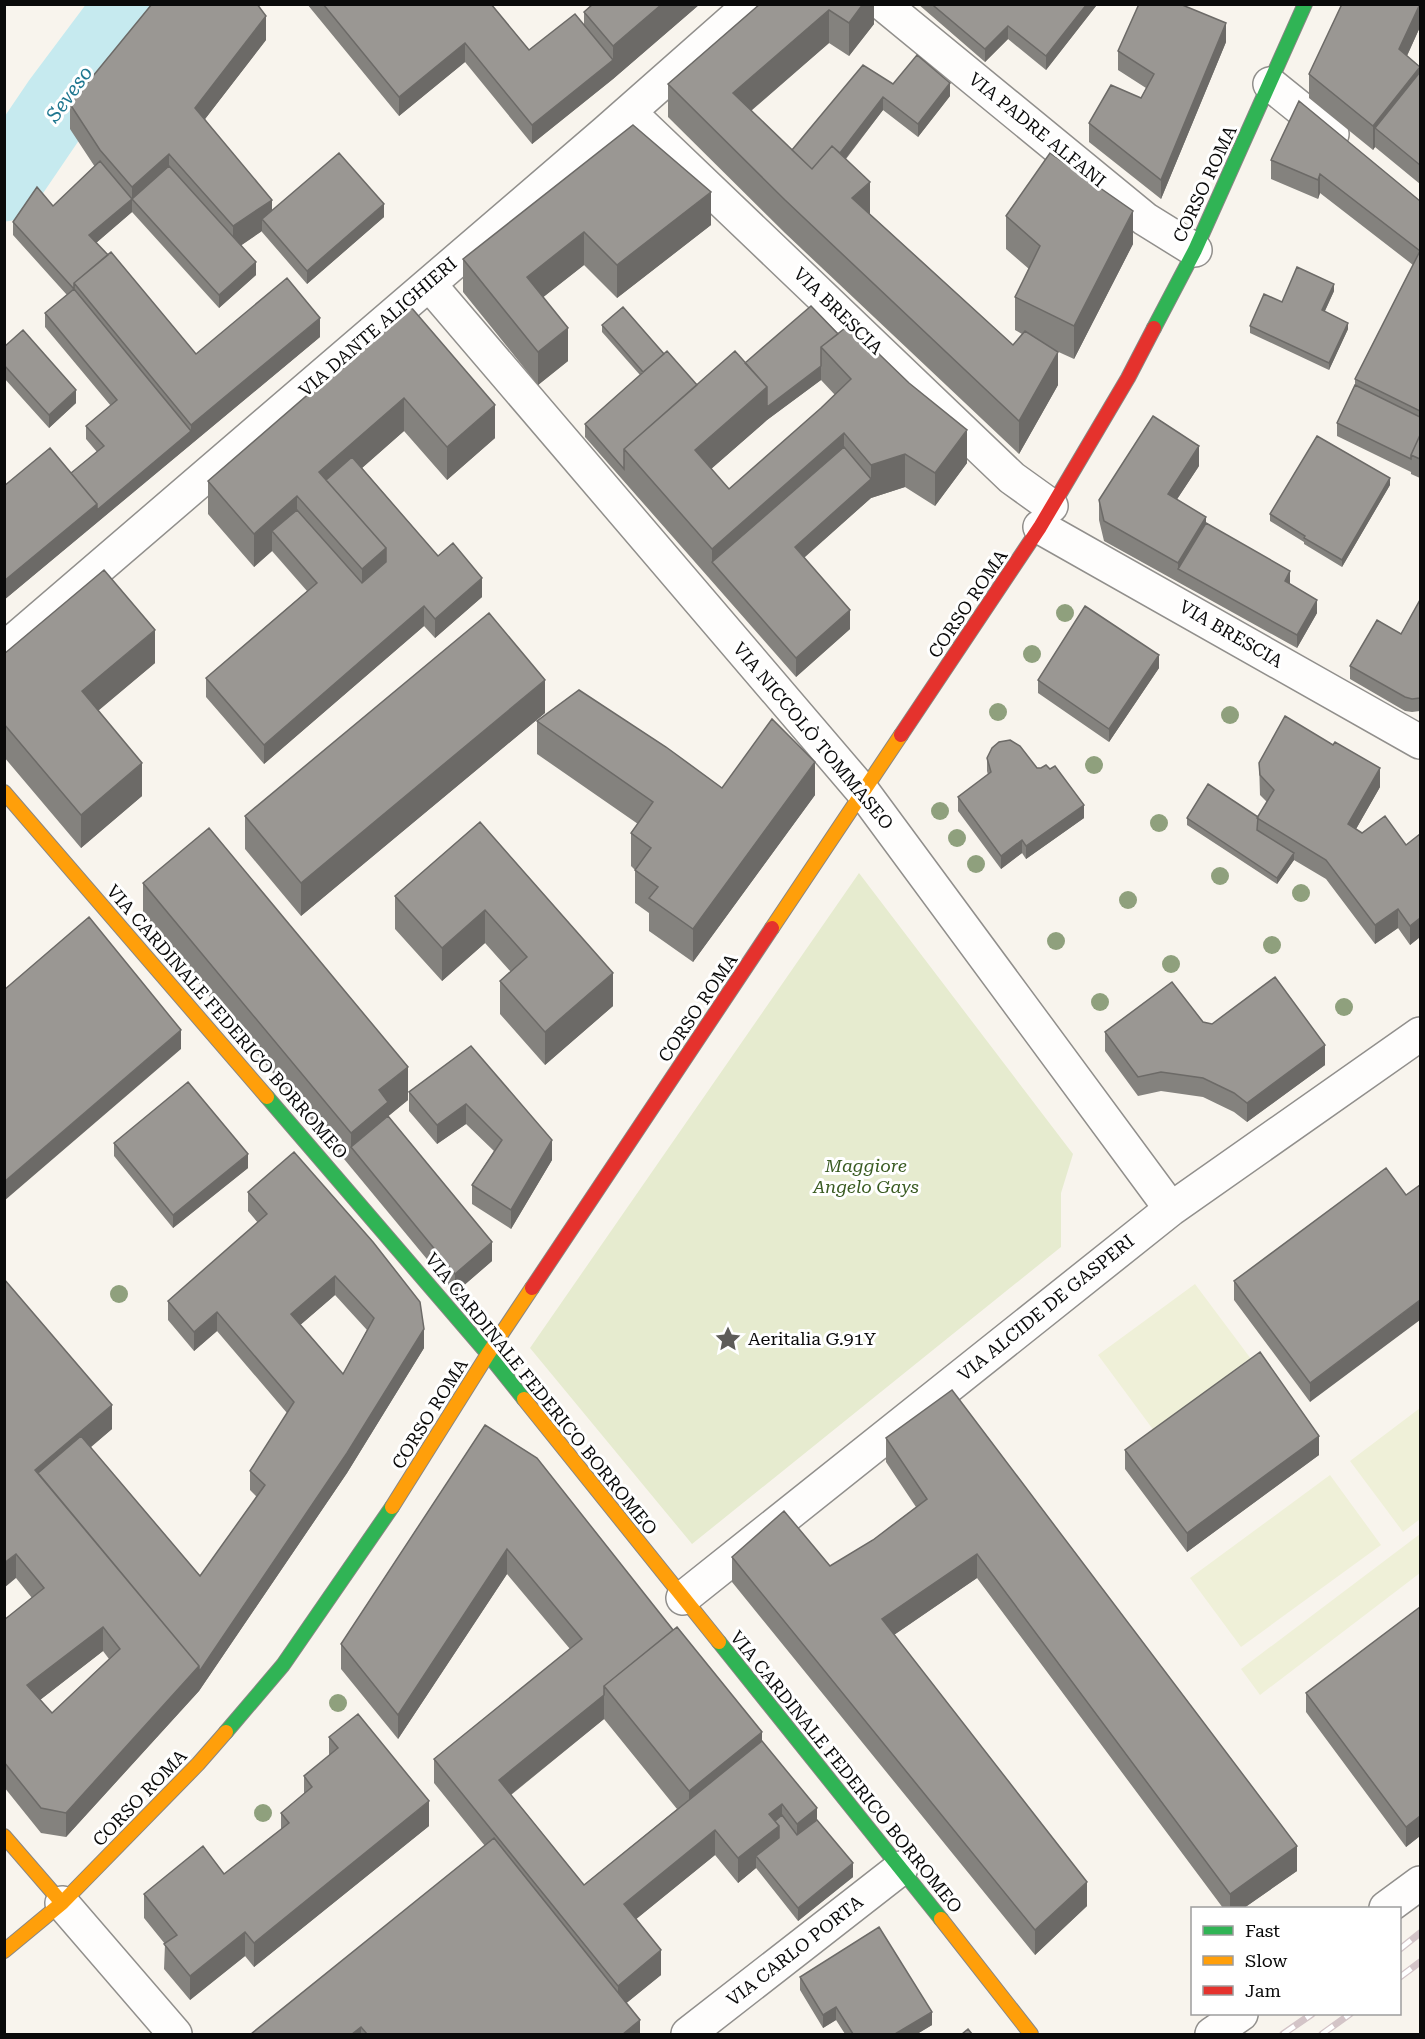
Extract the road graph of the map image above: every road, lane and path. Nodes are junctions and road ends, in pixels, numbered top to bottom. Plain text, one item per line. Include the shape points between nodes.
1 (751, 4) edge
2 (883, 4) edge
3 (1305, 4) edge
4 (1270, 84) junction
5 (629, 112) junction
6 (1359, 155) edge
7 (1195, 250) junction
8 (429, 284) junction
9 (1046, 517) junction
10 (4, 649) edge
11 (1420, 742) edge
12 (4, 792) edge
13 (864, 793) junction
14 (1420, 1034) edge
15 (1171, 1209) junction
16 (488, 1354) junction
17 (683, 1598) junction
18 (4, 1836) edge
19 (902, 1868) junction
20 (1420, 1883) edge
21 (62, 1903) junction
22 (1387, 1907) edge
23 (4, 1951) edge
24 (1238, 2015) edge
25 (176, 2034) edge
26 (688, 2034) edge
27 (1031, 2034) edge
28 (1212, 2034) edge

1 - 5 street, VIA DANTE ALIGHIERI
2 - 7 street, VIA PADRE ALFANI via 1145,219
3 - 4 street, CORSO ROMA
4 - 6 street
4 - 7 street, CORSO ROMA
5 - 8 street, VIA DANTE ALIGHIERI
5 - 9 street, VIA BRESCIA via 1012,478
7 - 9 street, CORSO ROMA via 1128,378
8 - 10 street, VIA DANTE ALIGHIERI
8 - 13 street, VIA NICCOLÒ TOMMASEO
9 - 11 street, VIA BRESCIA
9 - 13 street, CORSO ROMA
12 - 16 street, VIA CARDINALE FEDERICO BORROMEO
13 - 15 street, VIA NICCOLÒ TOMMASEO
13 - 16 street, CORSO ROMA
14 - 15 street, VIA ALCIDE DE GASPERI
15 - 17 street, VIA ALCIDE DE GASPERI
16 - 17 street, VIA CARDINALE FEDERICO BORROMEO
16 - 21 street, CORSO ROMA via 377,1531 283,1665 198,1764
17 - 19 street, VIA CARDINALE FEDERICO BORROMEO
18 - 21 street
19 - 26 street, VIA CARLO PORTA
19 - 27 street, VIA CARDINALE FEDERICO BORROMEO
20 - 22 street
21 - 23 street, CORSO ROMA
21 - 25 street
24 - 28 street

